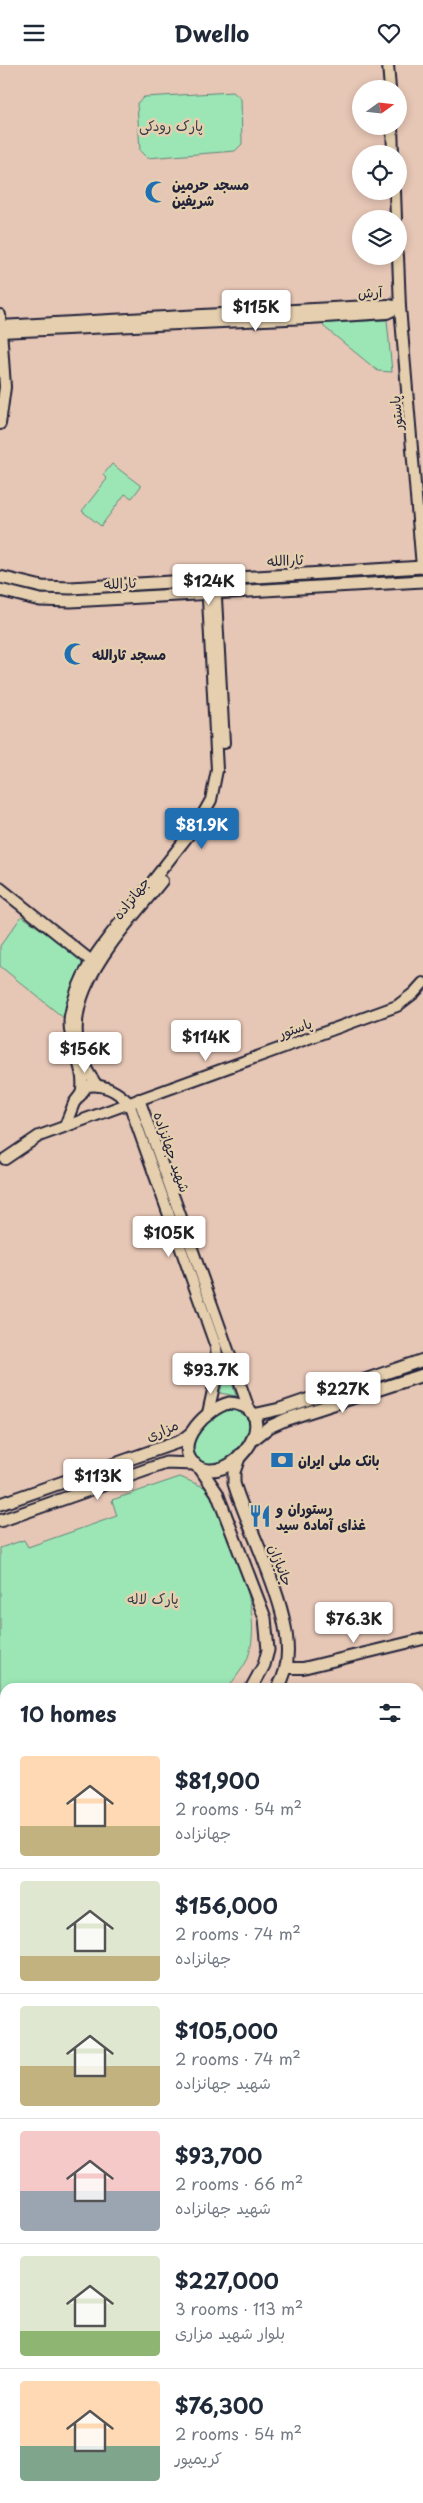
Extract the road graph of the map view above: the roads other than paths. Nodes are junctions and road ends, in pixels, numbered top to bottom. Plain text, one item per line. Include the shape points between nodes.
1 (388, 65) edge
2 (389, 80) edge
3 (398, 265) edge
4 (400, 307) junction
5 (0, 315) edge
6 (0, 329) edge
7 (0, 424) edge
8 (423, 574) edge
9 (0, 577) edge
10 (211, 580) junction
11 (0, 591) edge
12 (212, 593) junction
13 (0, 888) edge
14 (94, 962) junction
15 (423, 983) edge
16 (96, 1084) junction
17 (81, 1095) junction
18 (139, 1099) junction
19 (129, 1103) junction
20 (65, 1126) junction
21 (5, 1159) dead end
22 (204, 1302) junction
23 (423, 1360) edge
24 (423, 1375) edge
25 (208, 1413) junction
26 (251, 1413) junction
27 (193, 1432) junction
28 (255, 1438) junction
29 (240, 1455) junction
30 (197, 1466) junction
31 (0, 1504) edge
32 (0, 1521) edge
33 (423, 1639) edge
34 (287, 1668) junction
35 (254, 1683) edge
36 (280, 1683) edge

1 - 2 street
3 - 4 street, پاستور
4 - 6 street, آرش via 270,310 163,322
4 - 8 street, پاستور
5 - 6 street
6 - 7 street via 5,387
8 - 10 main road, ثاراالله
8 - 12 main road, ثارالله
9 - 10 main road, ثاراالله via 42,587 71,588
10 - 12 street, جهانزاده
11 - 12 main road, ثارالله via 40,600 71,601
12 - 14 street, جهانزاده via 224,771 217,803 204,827
13 - 14 street
14 - 16 street, جهانزاده via 78,1006 77,1023 79,1048
14 - 17 street, جهانزاده via 78,985 69,1021 71,1043 83,1082
15 - 18 street, پاستور via 396,1005
16 - 17 street via 87,1086
16 - 19 street via 118,1093
17 - 20 street via 74,1103
18 - 19 street, پاستور
18 - 22 street, شهید جهانزاده
19 - 20 street, پاستور
19 - 22 street, شهید جهانزاده
20 - 21 street, پاستور via 39,1137
22 - 25 street, شهید جهانزاده via 218,1359
22 - 26 street, شهید جهانزاده
23 - 26 main road via 280,1409
24 - 28 main road via 278,1422
25 - 26 main road via 229,1403 237,1403
25 - 27 main road
26 - 28 main road via 257,1430
27 - 30 main road via 187,1451
27 - 31 main road, مزاری via 181,1441
28 - 29 main road
29 - 30 main road via 217,1469
29 - 34 main road, جانبازان via 234,1483 288,1633
30 - 32 main road via 166,1463
30 - 35 main road via 217,1493 265,1618 268,1650
33 - 34 street via 303,1668
34 - 36 main road, جانبازان

